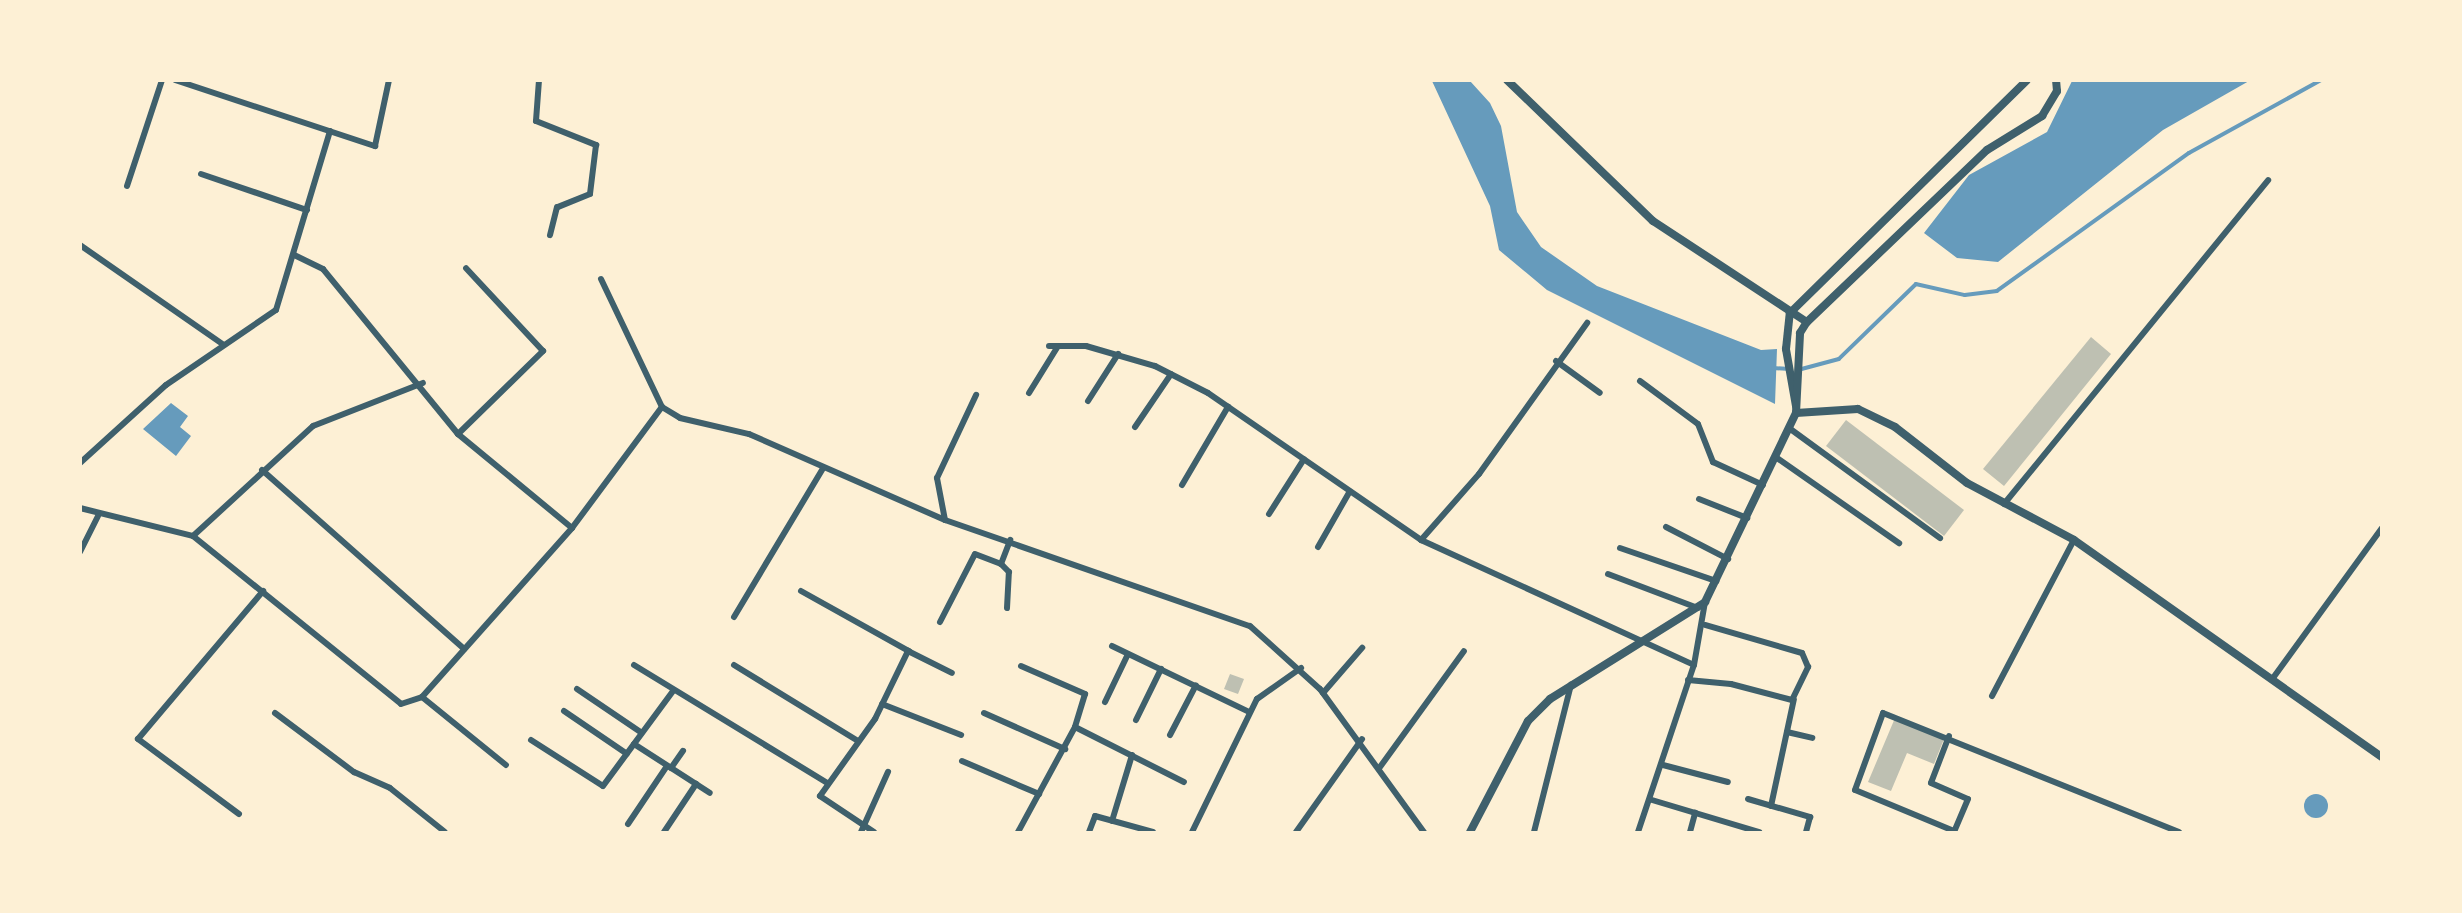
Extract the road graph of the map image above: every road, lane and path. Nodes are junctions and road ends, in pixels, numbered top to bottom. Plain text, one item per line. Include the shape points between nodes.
1 (162, 80) edge
2 (175, 80) edge
3 (390, 80) edge
4 (539, 80) edge
5 (1507, 80) edge
6 (2027, 80) edge
7 (2056, 80) edge
8 (196, 84) edge
9 (330, 131) junction
10 (201, 174) dead end
11 (2268, 180) dead end
12 (127, 186) dead end
13 (307, 210) junction
14 (550, 235) dead end
15 (80, 245) edge
16 (293, 255) junction
17 (466, 268) dead end
18 (601, 279) dead end
19 (1790, 313) junction
20 (1807, 322) junction
21 (1587, 323) dead end
22 (224, 345) junction
23 (1049, 346) dead end
24 (1058, 346) junction
25 (1118, 354) junction
26 (1556, 361) junction
27 (1171, 374) junction
28 (1640, 381) dead end
29 (423, 383) junction
30 (1029, 393) dead end
31 (1600, 393) dead end
32 (976, 395) dead end
33 (1088, 401) dead end
34 (1796, 404) junction
35 (662, 407) junction
36 (1228, 407) junction
37 (1135, 427) dead end
38 (1789, 428) junction
39 (458, 434) junction
40 (1777, 458) junction
41 (1304, 459) junction
42 (80, 463) edge
43 (824, 468) junction
44 (262, 470) junction
45 (1182, 485) dead end
46 (1764, 486) junction
47 (1350, 491) junction
48 (1699, 499) dead end
49 (2004, 504) junction
50 (80, 508) edge
51 (1269, 514) dead end
52 (99, 516) junction
53 (1749, 518) junction
54 (946, 520) junction
55 (1666, 527) dead end
56 (572, 528) junction
57 (2382, 528) edge
58 (192, 536) junction
59 (1940, 538) dead end
60 (1010, 540) junction
61 (1421, 540) junction
62 (2074, 540) junction
63 (1899, 543) dead end
64 (1318, 547) dead end
65 (1620, 548) dead end
66 (80, 552) edge
67 (1728, 559) junction
68 (1000, 564) junction
69 (1608, 574) dead end
70 (1716, 581) junction
71 (263, 591) junction
72 (801, 591) dead end
73 (1701, 605) junction
74 (1007, 608) dead end
75 (734, 617) dead end
76 (940, 622) dead end
77 (1705, 625) junction
78 (1643, 640) junction
79 (1112, 646) dead end
80 (1362, 648) dead end
81 (464, 649) junction
82 (1464, 651) dead end
83 (910, 652) junction
84 (1128, 654) junction
85 (634, 665) dead end
86 (734, 665) dead end
87 (1694, 665) junction
88 (1021, 666) dead end
89 (1301, 668) junction
90 (1161, 669) junction
91 (952, 673) dead end
92 (2273, 678) junction
93 (1688, 680) junction
94 (1196, 685) junction
95 (1571, 685) junction
96 (577, 689) dead end
97 (673, 691) junction
98 (1324, 693) junction
99 (1992, 696) dead end
100 (422, 697) junction
101 (1794, 699) junction
102 (1105, 702) dead end
103 (882, 704) junction
104 (564, 710) dead end
105 (1249, 712) junction
106 (275, 713) dead end
107 (984, 713) dead end
108 (1136, 720) dead end
109 (1075, 727) junction
110 (1787, 732) junction
111 (642, 733) junction
112 (961, 735) dead end
113 (1170, 735) dead end
114 (1949, 736) junction
115 (1812, 738) dead end
116 (1362, 739) junction
117 (531, 740) dead end
118 (858, 741) junction
119 (634, 744) junction
120 (1065, 749) junction
121 (683, 751) dead end
122 (626, 754) junction
123 (1132, 755) junction
124 (2382, 757) edge
125 (962, 761) dead end
126 (506, 765) dead end
127 (1663, 765) junction
128 (669, 767) junction
129 (1380, 767) junction
130 (888, 772) dead end
131 (1184, 782) dead end
132 (1728, 782) dead end
133 (827, 783) junction
134 (696, 784) junction
135 (709, 793) dead end
136 (1039, 794) junction
137 (1748, 799) dead end
138 (1652, 800) junction
139 (1771, 806) junction
140 (1695, 813) junction
141 (239, 814) dead end
142 (1112, 821) junction
143 (628, 824) dead end
144 (862, 830) edge
145 (1420, 831) edge
146 (445, 832) edge
147 (664, 832) edge
148 (874, 832) edge
149 (1018, 832) edge
150 (1089, 832) edge
151 (1153, 832) edge
152 (1192, 832) edge
153 (1296, 832) edge
154 (1470, 832) edge
155 (1534, 832) edge
156 (1638, 832) edge
157 (1690, 832) edge
158 (1759, 832) edge
159 (1806, 832) edge
160 (1954, 832) edge
161 (2176, 832) edge

1 - 12 street
2 - 8 street
3 - 9 street via 375,146
4 - 14 street via 536,121 596,145 590,194 557,207
5 - 19 street via 1643,212
6 - 19 street
7 - 20 street via 2057,91 2042,116 1987,150
8 - 9 street
9 - 13 street
10 - 13 street
11 - 49 street
13 - 16 street
15 - 22 street
16 - 22 street via 276,310
16 - 29 street via 323,269
17 - 39 street via 543,351
18 - 35 street
19 - 20 street
19 - 34 street via 1787,331
20 - 34 street via 1800,333
21 - 26 street
22 - 42 street via 127,416
23 - 24 street
24 - 25 street
24 - 30 street
25 - 27 street
25 - 33 street
26 - 31 street
26 - 61 street via 1479,474
27 - 36 street
27 - 37 street
28 - 46 street via 1698,424 1713,462
29 - 39 street
29 - 44 street via 313,426
32 - 54 street via 937,478
34 - 38 street
34 - 49 street via 1858,409
35 - 43 street via 749,435
35 - 56 street
36 - 41 street
36 - 45 street
38 - 40 street
38 - 59 street
39 - 56 street
40 - 46 street
40 - 63 street
41 - 47 street
41 - 51 street
43 - 54 street
43 - 75 street
44 - 58 street
44 - 81 street
46 - 53 street
47 - 61 street
47 - 64 street
48 - 53 street
49 - 62 street
50 - 52 street
52 - 58 street
52 - 66 street
53 - 67 street
54 - 60 street
55 - 67 street
56 - 81 street
57 - 92 street
58 - 71 street
60 - 68 street
60 - 89 street via 1250,626
61 - 78 street
62 - 92 street
62 - 99 street
65 - 70 street
67 - 70 street
68 - 74 street via 1010,572
68 - 76 street via 975,554
69 - 73 street
70 - 73 street
71 - 100 street via 401,704
71 - 141 street via 138,738
72 - 83 street
73 - 77 street
73 - 78 street
77 - 87 street
77 - 101 street via 1802,653 1808,667
78 - 87 street
78 - 95 street
79 - 84 street
80 - 98 street
81 - 100 street
82 - 129 street
83 - 91 street
83 - 103 street
84 - 90 street
84 - 102 street
85 - 97 street
86 - 118 street
87 - 93 street
88 - 109 street via 1084,694
89 - 98 street
89 - 105 street
90 - 94 street
90 - 108 street
92 - 124 street
93 - 101 street
93 - 127 street
94 - 105 street
94 - 113 street
95 - 154 street via 1528,721
95 - 155 street
96 - 111 street
97 - 111 street
97 - 133 street
98 - 116 street
100 - 126 street
101 - 110 street
103 - 112 street
103 - 118 street
104 - 122 street
105 - 152 street
106 - 146 street via 355,772 390,788
107 - 120 street
109 - 120 street
109 - 123 street
110 - 115 street
110 - 139 street
111 - 119 street
114 - 160 street via 1931,783 1968,799
114 - 160 street via 1883,713 1854,785 1857,793
114 - 161 street
116 - 129 street
116 - 153 street
117 - 122 street via 596,786 603,786
118 - 133 street
119 - 122 street
119 - 128 street
120 - 136 street
121 - 128 street
123 - 131 street
123 - 142 street
125 - 136 street
127 - 132 street
127 - 138 street
128 - 134 street
128 - 143 street
129 - 145 street
130 - 144 street
133 - 144 street via 820,796
134 - 135 street
134 - 147 street
136 - 149 street
137 - 139 street
138 - 140 street
138 - 156 street
139 - 159 street via 1810,817
140 - 157 street
140 - 158 street
142 - 150 street via 1095,816
142 - 151 street
144 - 148 street

